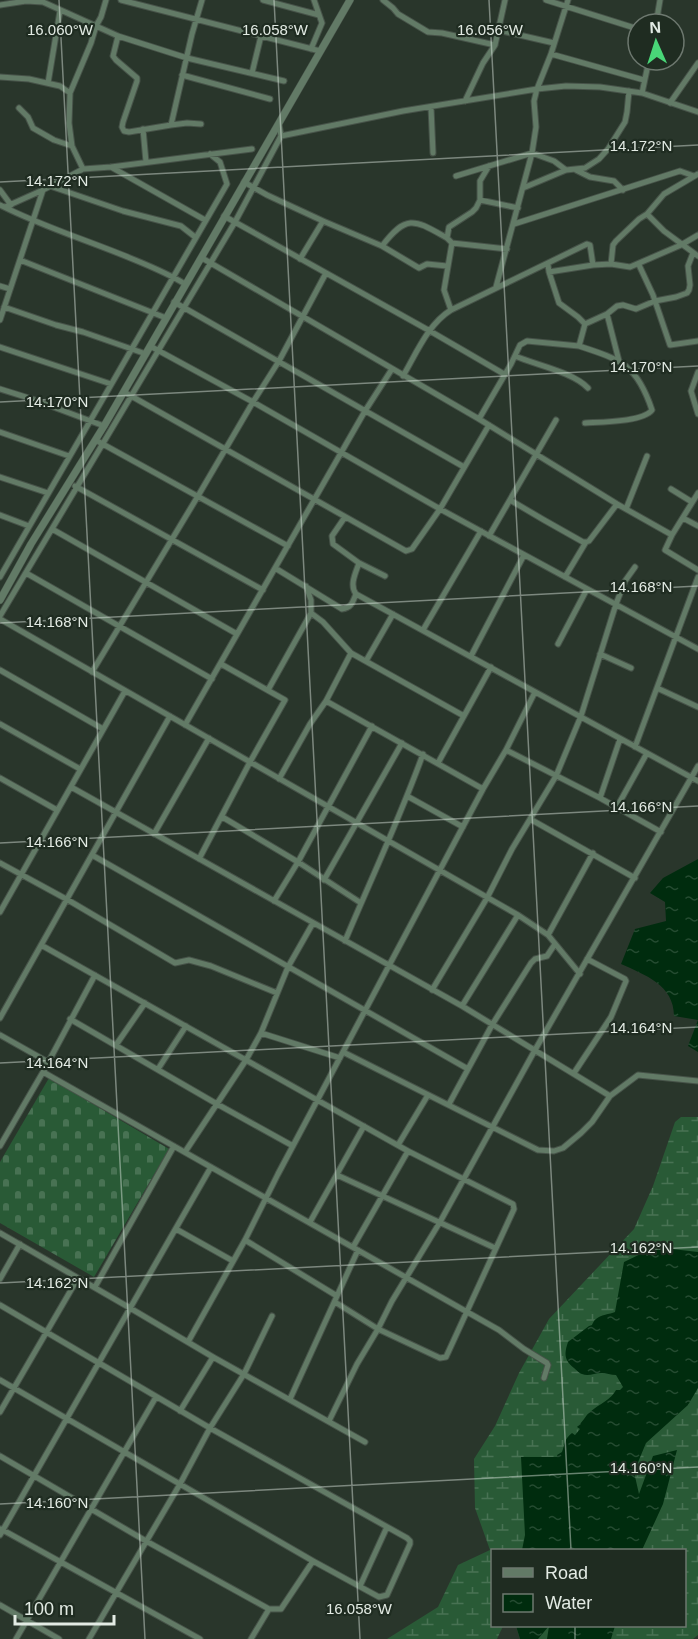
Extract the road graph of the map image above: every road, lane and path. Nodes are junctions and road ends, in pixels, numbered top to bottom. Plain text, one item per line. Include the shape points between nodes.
1 (106, 0) edge
2 (121, 0) edge
3 (202, 0) edge
4 (263, 0) edge
5 (314, 0) edge
6 (350, 0) edge
7 (383, 0) edge
8 (505, 0) edge
9 (546, 0) edge
10 (27, 1) edge
11 (567, 3) edge
12 (0, 5) edge
13 (60, 11) junction
14 (319, 15) junction
15 (196, 19) junction
16 (626, 25) edge
17 (96, 26) junction
18 (498, 30) junction
19 (118, 36) junction
20 (261, 36) junction
21 (554, 43) junction
22 (495, 45) junction
23 (311, 49) junction
24 (320, 51) junction
25 (551, 54) junction
26 (187, 58) junction
27 (698, 63) edge
28 (646, 72) edge
29 (252, 73) junction
30 (182, 75) junction
31 (0, 77) edge
32 (644, 80) junction
33 (284, 81) dead end
34 (48, 83) junction
35 (537, 89) junction
36 (629, 91) junction
37 (70, 93) junction
38 (642, 93) junction
39 (270, 99) dead end
40 (465, 101) junction
41 (670, 103) junction
42 (431, 107) junction
43 (19, 108) dead end
44 (698, 112) edge
45 (278, 123) junction
46 (201, 124) dead end
47 (171, 125) junction
48 (143, 129) junction
49 (282, 136) junction
50 (72, 146) junction
51 (252, 149) dead end
52 (433, 153) dead end
53 (532, 153) junction
54 (210, 154) junction
55 (146, 162) junction
56 (490, 165) junction
57 (111, 167) junction
58 (83, 169) junction
59 (567, 170) junction
60 (576, 170) junction
61 (696, 175) edge
62 (456, 176) dead end
63 (244, 182) junction
64 (50, 186) junction
65 (254, 188) junction
66 (523, 188) junction
67 (0, 190) edge
68 (43, 190) junction
69 (623, 190) junction
70 (480, 200) junction
71 (5, 206) edge
72 (518, 208) junction
73 (647, 214) junction
74 (224, 216) junction
75 (206, 220) junction
76 (33, 221) junction
77 (323, 221) junction
78 (235, 222) junction
79 (514, 224) junction
80 (698, 235) edge
81 (195, 237) junction
82 (449, 241) junction
83 (681, 245) junction
84 (382, 246) junction
85 (507, 249) junction
86 (695, 254) edge
87 (202, 258) junction
88 (300, 258) junction
89 (20, 260) junction
90 (209, 264) junction
91 (611, 264) junction
92 (548, 265) junction
93 (593, 265) junction
94 (639, 265) junction
95 (447, 266) junction
96 (549, 272) junction
97 (326, 273) junction
98 (172, 276) junction
99 (185, 285) junction
100 (0, 286) edge
101 (496, 287) junction
102 (10, 289) junction
103 (655, 301) junction
104 (174, 302) junction
105 (4, 307) junction
106 (183, 307) junction
107 (451, 310) junction
108 (152, 312) junction
109 (608, 314) junction
110 (1, 316) edge
111 (302, 316) junction
112 (166, 318) junction
113 (585, 324) junction
114 (430, 331) junction
115 (698, 341) edge
116 (150, 346) junction
117 (579, 346) junction
118 (0, 347) edge
119 (132, 348) junction
120 (158, 350) junction
121 (146, 354) junction
122 (514, 356) junction
123 (279, 361) junction
124 (619, 361) junction
125 (392, 369) junction
126 (698, 372) edge
127 (504, 374) junction
128 (403, 376) junction
129 (111, 384) junction
130 (588, 388) dead end
131 (0, 389) edge
132 (127, 394) junction
133 (253, 402) junction
134 (365, 411) junction
135 (698, 414) edge
136 (479, 419) junction
137 (90, 420) junction
138 (556, 420) dead end
139 (585, 423) dead end
140 (489, 424) junction
141 (104, 426) junction
142 (0, 432) edge
143 (99, 442) junction
144 (225, 449) junction
145 (341, 453) junction
146 (537, 454) junction
147 (69, 456) junction
148 (647, 456) dead end
149 (464, 467) junction
150 (0, 477) edge
151 (74, 484) junction
152 (671, 489) dead end
153 (48, 493) junction
154 (698, 493) edge
155 (198, 496) junction
156 (315, 499) junction
157 (510, 500) junction
158 (692, 502) junction
159 (617, 504) junction
160 (440, 509) junction
161 (626, 509) junction
162 (0, 515) edge
163 (345, 517) junction
164 (683, 518) junction
165 (29, 526) junction
166 (698, 526) edge
167 (52, 529) junction
168 (481, 531) junction
169 (672, 535) junction
170 (489, 536) junction
171 (171, 539) junction
172 (586, 542) junction
173 (288, 546) junction
174 (524, 555) junction
175 (0, 559) edge
176 (8, 562) junction
177 (358, 563) junction
178 (634, 567) dead end
179 (275, 568) junction
180 (698, 570) edge
181 (26, 573) junction
182 (385, 576) dead end
183 (0, 577) edge
184 (565, 577) junction
185 (698, 578) edge
186 (146, 583) junction
187 (306, 586) junction
188 (587, 589) junction
189 (262, 590) junction
190 (695, 593) edge
191 (356, 594) junction
192 (0, 600) edge
193 (616, 604) junction
194 (311, 613) junction
195 (393, 614) junction
196 (0, 618) edge
197 (120, 626) junction
198 (423, 630) junction
199 (237, 634) junction
200 (676, 637) junction
201 (558, 644) dead end
202 (698, 649) edge
203 (351, 653) junction
204 (600, 654) junction
205 (471, 656) junction
206 (366, 661) junction
207 (220, 664) junction
208 (491, 667) junction
209 (631, 668) dead end
210 (0, 670) edge
211 (92, 672) junction
212 (212, 679) junction
213 (657, 688) junction
214 (268, 690) junction
215 (125, 691) junction
216 (535, 692) junction
217 (326, 701) junction
218 (698, 707) edge
219 (170, 716) junction
220 (464, 716) junction
221 (581, 717) junction
222 (0, 723) edge
223 (185, 725) junction
224 (372, 726) junction
225 (103, 729) junction
226 (209, 738) junction
227 (620, 739) junction
228 (402, 743) junction
229 (635, 747) junction
230 (506, 750) junction
231 (647, 753) junction
232 (423, 754) junction
233 (250, 762) junction
234 (438, 763) junction
235 (698, 766) edge
236 (80, 769) junction
237 (556, 776) junction
238 (0, 778) edge
239 (692, 778) junction
240 (279, 779) junction
241 (698, 781) edge
242 (71, 787) junction
243 (483, 789) junction
244 (407, 796) junction
245 (600, 798) junction
246 (327, 806) junction
247 (617, 807) junction
248 (57, 810) junction
249 (116, 812) junction
250 (221, 819) junction
251 (530, 819) junction
252 (356, 823) junction
253 (464, 826) junction
254 (661, 832) junction
255 (154, 834) junction
256 (388, 841) junction
257 (592, 853) junction
258 (92, 855) junction
259 (199, 859) junction
260 (298, 862) junction
261 (0, 863) edge
262 (440, 871) junction
263 (21, 875) junction
264 (635, 878) junction
265 (324, 880) junction
266 (487, 898) junction
267 (68, 900) junction
268 (274, 901) junction
269 (361, 903) junction
270 (0, 912) edge
271 (518, 915) junction
272 (313, 923) junction
273 (548, 935) junction
274 (345, 941) junction
275 (555, 944) junction
276 (41, 945) junction
277 (587, 959) junction
278 (389, 966) junction
279 (288, 967) junction
280 (580, 974) junction
281 (95, 975) junction
282 (432, 990) junction
283 (277, 993) junction
284 (0, 998) edge
285 (8, 1003) junction
286 (145, 1003) junction
287 (462, 1006) junction
288 (365, 1010) junction
289 (0, 1018) edge
290 (70, 1019) junction
291 (492, 1025) junction
292 (186, 1026) junction
293 (261, 1034) junction
294 (0, 1035) edge
295 (116, 1045) junction
296 (535, 1050) junction
297 (343, 1052) junction
298 (340, 1058) junction
299 (246, 1060) junction
300 (48, 1062) junction
301 (158, 1069) junction
302 (468, 1069) junction
303 (43, 1072) junction
304 (574, 1073) junction
305 (698, 1082) edge
306 (428, 1095) junction
307 (610, 1096) junction
308 (318, 1100) junction
309 (217, 1104) junction
310 (449, 1104) junction
311 (364, 1126) junction
312 (492, 1127) junction
313 (398, 1144) junction
314 (0, 1146) edge
315 (174, 1146) junction
316 (293, 1146) junction
317 (408, 1150) junction
318 (185, 1152) junction
319 (211, 1167) junction
320 (337, 1175) junction
321 (463, 1179) junction
322 (382, 1196) junction
323 (266, 1197) junction
324 (310, 1222) junction
325 (440, 1222) junction
326 (176, 1229) junction
327 (0, 1233) edge
328 (245, 1240) junction
329 (20, 1244) junction
330 (355, 1248) junction
331 (495, 1248) junction
332 (232, 1261) junction
333 (78, 1278) junction
334 (406, 1278) junction
335 (0, 1279) edge
336 (95, 1287) junction
337 (336, 1299) junction
338 (0, 1305) edge
339 (130, 1308) junction
340 (466, 1311) junction
341 (272, 1317) dead end
342 (378, 1329) junction
343 (47, 1332) junction
344 (188, 1342) junction
345 (213, 1357) junction
346 (99, 1362) junction
347 (244, 1374) junction
348 (543, 1378) dead end
349 (0, 1380) edge
350 (14, 1388) junction
351 (156, 1397) junction
352 (290, 1399) junction
353 (180, 1411) junction
354 (0, 1412) edge
355 (67, 1418) junction
356 (329, 1421) junction
357 (210, 1428) junction
358 (364, 1442) dead end
359 (125, 1452) junction
360 (0, 1456) edge
361 (34, 1476) junction
362 (180, 1484) junction
363 (92, 1509) junction
364 (387, 1527) junction
365 (1, 1531) edge
366 (147, 1541) junction
367 (313, 1561) junction
368 (61, 1563) junction
369 (360, 1586) junction
370 (117, 1592) junction
371 (0, 1605) edge
372 (269, 1609) junction
373 (27, 1620) junction
374 (16, 1639) edge
375 (59, 1639) edge
376 (89, 1639) edge
377 (200, 1639) edge
378 (251, 1639) edge

1 - 17 street
2 - 15 street
3 - 15 street
4 - 14 street
5 - 14 street
6 - 24 street
7 - 22 street via 428,32
8 - 18 street
9 - 11 street
10 - 12 street
10 - 13 street via 43,2
11 - 16 street
11 - 21 street
13 - 17 street
13 - 34 street
14 - 23 street via 322,23
15 - 20 street
15 - 26 street
17 - 19 street
17 - 37 street
18 - 21 street
18 - 22 street
19 - 26 street
19 - 48 street via 113,56 137,78 122,127 129,132
20 - 23 street
20 - 29 street
21 - 25 street
22 - 40 street
23 - 24 street
24 - 45 street
25 - 32 street
25 - 35 street
26 - 29 street
26 - 30 street
27 - 41 street
28 - 32 street
29 - 33 street
30 - 39 street
30 - 47 street
31 - 34 street
32 - 38 street
34 - 37 street
35 - 36 street via 566,86
35 - 40 street
35 - 53 street
36 - 38 street
36 - 60 street via 625,122 609,149 592,164
37 - 50 street
38 - 41 street
40 - 42 street
41 - 44 street
42 - 49 street
42 - 52 street
43 - 50 street via 33,128
45 - 49 street
45 - 63 street
46 - 47 street
47 - 48 street
48 - 55 street
49 - 65 street
50 - 58 street
51 - 54 street
53 - 56 street
53 - 59 street
53 - 66 street
54 - 55 street
54 - 75 street via 220,162 227,182
55 - 57 street
56 - 62 street
56 - 70 street via 480,181
57 - 58 street
57 - 75 street
58 - 64 street
59 - 60 street
59 - 66 street
60 - 69 street via 614,181
61 - 69 street via 680,171
61 - 73 street via 664,194
63 - 65 street
63 - 74 street
64 - 68 street
64 - 81 street via 181,226
65 - 77 street
65 - 78 street
66 - 72 street
67 - 71 street
68 - 71 street
68 - 76 street
69 - 79 street
70 - 72 street
70 - 82 street via 472,212 449,227
71 - 76 street
72 - 79 street
73 - 83 street
73 - 91 street via 613,245
74 - 78 street
74 - 87 street
75 - 81 street
76 - 89 street
76 - 98 street
77 - 84 street
77 - 88 street
78 - 88 street
78 - 90 street
79 - 85 street
80 - 83 street
81 - 98 street
82 - 84 street via 419,223 410,223 398,228
82 - 85 street
82 - 95 street
83 - 86 street
83 - 94 street
84 - 95 street via 419,268 427,264
85 - 101 street
86 - 103 street via 687,268 689,290
87 - 90 street
87 - 99 street
88 - 97 street
89 - 102 street
89 - 108 street
90 - 106 street
90 - 111 street
91 - 93 street
91 - 94 street via 629,268
92 - 93 street via 589,244
92 - 96 street
92 - 101 street
93 - 96 street
94 - 103 street
95 - 107 street via 444,290
96 - 113 street via 559,303
97 - 111 street
97 - 114 street
98 - 99 street
98 - 108 street
99 - 104 street
100 - 102 street
101 - 107 street
102 - 105 street
103 - 109 street via 636,309 616,306
103 - 115 street via 670,345
104 - 106 street
104 - 112 street
105 - 110 street
105 - 119 street
106 - 120 street
106 - 123 street
107 - 114 street
108 - 112 street
108 - 119 street
109 - 113 street
109 - 124 street
111 - 123 street
111 - 125 street
112 - 116 street
113 - 117 street
114 - 127 street
114 - 128 street
116 - 120 street
116 - 121 street
117 - 122 street via 527,341
117 - 124 street
118 - 129 street
119 - 121 street
119 - 129 street
120 - 132 street
120 - 133 street
121 - 132 street
122 - 127 street
122 - 130 street via 573,377
123 - 133 street
123 - 134 street
124 - 139 street via 641,383 651,413
125 - 128 street
125 - 134 street
126 - 135 street via 691,391
127 - 136 street
128 - 136 street
129 - 137 street
131 - 137 street
132 - 141 street
132 - 143 street
132 - 144 street
133 - 144 street
133 - 145 street
134 - 145 street
134 - 149 street
136 - 140 street
137 - 141 street
137 - 147 street
138 - 146 street
140 - 146 street
140 - 149 street
141 - 143 street
142 - 147 street
143 - 151 street
143 - 155 street
144 - 155 street
144 - 156 street
145 - 156 street
145 - 160 street
146 - 157 street
146 - 159 street
147 - 153 street
148 - 161 street
149 - 160 street
150 - 153 street
151 - 167 street
151 - 171 street
151 - 192 street via 32,544
152 - 158 street
153 - 165 street
154 - 158 street
155 - 171 street
155 - 173 street
156 - 163 street
156 - 173 street
157 - 170 street
157 - 172 street
158 - 164 street
159 - 161 street
159 - 172 street
160 - 163 street via 406,552
160 - 168 street
161 - 169 street
162 - 165 street
163 - 177 street via 332,536 333,544
164 - 166 street
164 - 169 street
165 - 176 street
167 - 181 street
167 - 186 street
168 - 170 street
168 - 198 street
169 - 180 street via 665,550
170 - 174 street
171 - 186 street
171 - 189 street
172 - 184 street
173 - 179 street
174 - 184 street
174 - 205 street
175 - 176 street
176 - 183 street
177 - 182 street
177 - 191 street via 353,584
178 - 193 street
179 - 187 street
179 - 189 street
181 - 196 street
181 - 197 street
184 - 188 street
185 - 190 street
186 - 197 street
186 - 199 street
187 - 191 street via 342,609 351,605
187 - 194 street
188 - 193 street
188 - 201 street
189 - 199 street
190 - 200 street
191 - 195 street
193 - 200 street
193 - 204 street
194 - 203 street
194 - 214 street
195 - 198 street
195 - 206 street
196 - 211 street
197 - 211 street
197 - 212 street
198 - 205 street
199 - 207 street
200 - 202 street
200 - 213 street
203 - 206 street
203 - 217 street
204 - 209 street
204 - 221 street
205 - 208 street
206 - 220 street
207 - 212 street
207 - 214 street
208 - 216 street
208 - 220 street
210 - 225 street
211 - 215 street
212 - 223 street
213 - 218 street
213 - 229 street
214 - 233 street via 285,700
215 - 219 street
215 - 225 street
216 - 221 street
216 - 230 street
217 - 224 street
217 - 240 street
219 - 223 street
219 - 249 street
220 - 234 street
221 - 227 street
221 - 237 street
222 - 236 street
223 - 226 street
224 - 228 street
224 - 246 street
225 - 236 street
226 - 233 street
226 - 255 street
227 - 229 street
227 - 245 street
228 - 232 street
228 - 252 street
229 - 231 street
230 - 237 street
230 - 243 street
231 - 239 street
231 - 247 street
232 - 234 street
232 - 244 street
233 - 240 street
233 - 250 street
234 - 243 street
235 - 239 street
236 - 242 street
237 - 245 street
237 - 251 street
238 - 248 street
239 - 241 street
239 - 254 street
240 - 246 street
242 - 248 street
242 - 249 street
243 - 253 street
244 - 253 street
244 - 256 street
245 - 247 street
246 - 252 street
246 - 260 street
247 - 254 street
248 - 263 street
249 - 255 street
249 - 258 street
250 - 259 street
250 - 260 street
251 - 257 street
251 - 266 street
252 - 256 street
252 - 265 street
253 - 262 street
254 - 264 street
255 - 259 street
256 - 262 street
256 - 269 street
257 - 264 street
257 - 273 street
258 - 267 street
258 - 279 street
259 - 268 street
260 - 265 street
260 - 268 street
261 - 263 street
262 - 266 street
262 - 278 street
263 - 267 street
263 - 270 street
264 - 277 street
265 - 269 street
266 - 271 street
266 - 282 street
267 - 276 street
267 - 283 street via 175,963 189,960 211,966
268 - 272 street
269 - 274 street
271 - 273 street
271 - 287 street
272 - 274 street
272 - 279 street
273 - 275 street
274 - 278 street
275 - 280 street
275 - 291 street via 548,956 535,958 531,963
276 - 281 street
276 - 285 street
277 - 280 street
277 - 304 street via 626,981 610,1017
278 - 282 street
278 - 288 street
279 - 283 street
279 - 288 street
280 - 296 street
281 - 286 street
281 - 290 street
282 - 287 street
283 - 293 street
284 - 285 street
285 - 289 street
286 - 292 street
286 - 295 street
287 - 291 street
288 - 297 street
288 - 302 street
290 - 295 street
290 - 300 street
291 - 296 street
291 - 302 street
292 - 299 street
292 - 301 street
293 - 298 street
293 - 299 street
294 - 300 street
295 - 301 street
296 - 304 street
296 - 312 street
297 - 298 street
297 - 306 street
298 - 308 street
299 - 308 street
299 - 309 street
300 - 303 street
301 - 309 street
302 - 310 street
303 - 314 street
303 - 315 street
304 - 307 street
305 - 307 street via 642,1074
306 - 310 street
306 - 313 street
307 - 312 street via 581,1133 554,1151 538,1150
308 - 311 street
308 - 316 street
309 - 316 street
309 - 318 street
310 - 312 street
311 - 313 street
311 - 320 street
312 - 321 street
313 - 317 street
315 - 318 street
315 - 336 street
316 - 323 street
317 - 321 street
317 - 322 street
318 - 319 street
319 - 323 street
319 - 326 street
320 - 322 street
320 - 324 street
321 - 325 street
321 - 331 street via 513,1204
322 - 325 street
322 - 330 street
323 - 324 street
323 - 328 street
324 - 330 street
325 - 331 street
325 - 334 street
326 - 332 street
326 - 339 street
327 - 329 street
328 - 332 street
328 - 337 street
329 - 333 street
329 - 335 street
330 - 334 street
330 - 337 street
331 - 340 street
332 - 344 street
333 - 336 street
333 - 343 street
334 - 340 street
334 - 342 street
336 - 339 street
337 - 342 street
337 - 352 street
338 - 343 street
339 - 344 street
339 - 346 street
340 - 342 street via 444,1358
340 - 348 street via 546,1361
341 - 347 street
342 - 356 street
343 - 346 street
343 - 350 street
344 - 345 street
345 - 347 street
345 - 353 street
346 - 351 street
346 - 355 street
347 - 352 street
347 - 357 street
349 - 350 street
350 - 354 street
350 - 355 street
351 - 353 street
351 - 359 street
352 - 356 street
353 - 357 street
355 - 359 street
355 - 361 street
356 - 358 street
357 - 362 street
357 - 364 street
359 - 362 street
359 - 363 street
360 - 361 street
361 - 363 street
361 - 365 street
362 - 366 street
362 - 367 street
363 - 366 street
363 - 368 street
364 - 369 street
364 - 369 street via 407,1538 410,1544 387,1595 379,1597
365 - 368 street
366 - 370 street
366 - 372 street
367 - 369 street
367 - 372 street via 281,1609
368 - 370 street
368 - 373 street
370 - 376 street
370 - 377 street
371 - 373 street
372 - 378 street
373 - 374 street
373 - 375 street

